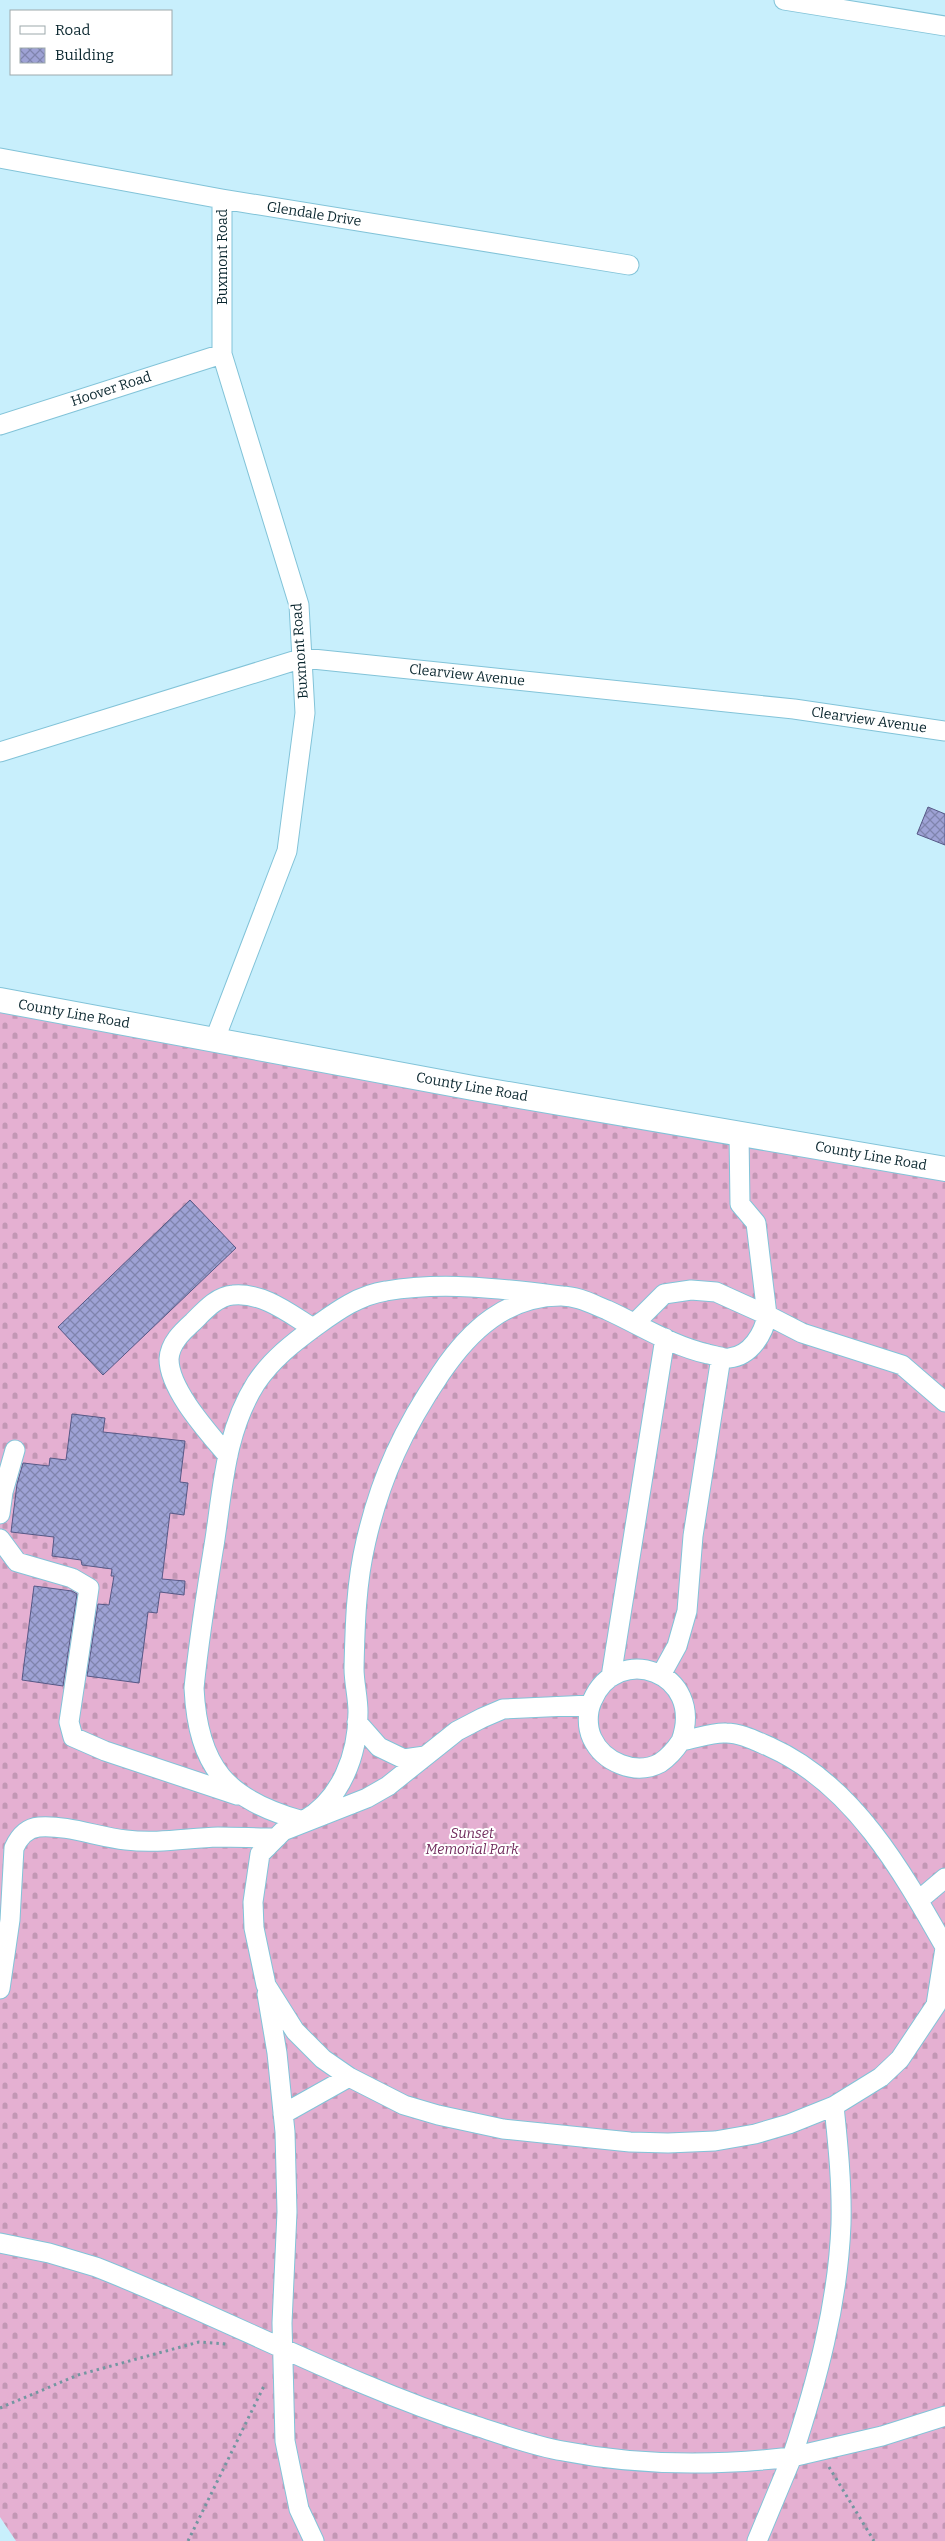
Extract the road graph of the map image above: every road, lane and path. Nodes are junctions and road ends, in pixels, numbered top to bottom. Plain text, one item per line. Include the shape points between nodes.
1 (784, 0) edge
2 (945, 26) edge
3 (0, 158) edge
4 (222, 199) junction
5 (630, 265) dead end
6 (222, 354) junction
7 (0, 425) edge
8 (303, 658) junction
9 (945, 731) edge
10 (0, 752) edge
11 (0, 1000) edge
12 (215, 1039) junction
13 (739, 1134) junction
14 (945, 1169) edge
15 (562, 1296) junction
16 (767, 1315) junction
17 (635, 1323) junction
18 (313, 1328) junction
19 (665, 1338) junction
20 (721, 1357) junction
21 (945, 1402) edge
22 (15, 1450) dead end
23 (228, 1456) junction
24 (0, 1514) edge
25 (0, 1539) edge
26 (661, 1674) junction
27 (611, 1677) junction
28 (590, 1705) junction
29 (357, 1722) junction
30 (681, 1742) junction
31 (425, 1756) junction
32 (245, 1798) junction
33 (303, 1821) junction
34 (279, 1835) junction
35 (945, 1878) edge
36 (919, 1900) junction
37 (945, 1947) edge
38 (266, 1986) junction
39 (0, 1989) edge
40 (349, 2077) junction
41 (834, 2106) junction
42 (283, 2114) junction
43 (0, 2243) edge
44 (227, 2344) dead end
45 (282, 2349) junction
46 (0, 2408) edge
47 (945, 2416) edge
48 (820, 2451) junction
49 (792, 2457) junction
50 (188, 2541) edge
51 (314, 2541) edge
52 (757, 2541) edge
53 (874, 2541) edge

1 - 2 street
3 - 4 street, Glendale Drive
4 - 5 street, Glendale Drive
4 - 6 street, Buxmont Road
6 - 7 street, Hoover Road
6 - 8 street, Buxmont Road via 299,605
8 - 9 street, Clearview Avenue via 794,709
8 - 10 street, Clearview Avenue
8 - 12 street, Buxmont Road via 305,713 287,851
11 - 12 main road, County Line Road
12 - 13 main road, County Line Road
13 - 14 main road, County Line Road
13 - 16 street via 740,1204 756,1223
15 - 17 street via 584,1300
15 - 18 street via 476,1287 416,1287 384,1291 360,1299
15 - 29 street via 520,1301 472,1334 454,1354 405,1429 389,1466 366,1541 356,1602 354,1674
16 - 17 street via 716,1292 691,1290 664,1294
16 - 20 street via 761,1336 752,1346 729,1359
16 - 21 street via 802,1333 902,1365
17 - 19 street
18 - 23 street via 275,1359 256,1383
18 - 23 street via 276,1305 254,1297 233,1295 210,1305 177,1337 169,1359 175,1382
19 - 20 street via 687,1349
19 - 27 street
20 - 26 street via 693,1536 687,1611 677,1646
22 - 24 street
23 - 32 street via 199,1645 195,1713 203,1747 212,1765
25 - 32 street via 17,1562 72,1578 89,1588 69,1722 73,1737
26 - 27 street via 636,1669
26 - 30 street via 673,1684 687,1711
27 - 28 street via 602,1684
28 - 30 street via 590,1729 600,1751 612,1761 627,1767 643,1768 659,1763
28 - 31 street via 503,1710 457,1731
29 - 31 street via 379,1747 404,1759
29 - 33 street via 350,1758 332,1799
30 - 36 street via 725,1733 738,1734 786,1754 812,1770 857,1813
31 - 34 street via 388,1786 367,1798
32 - 33 street via 267,1810
33 - 34 street
34 - 38 street via 260,1854 253,1902 254,1928
34 - 39 street via 161,1842 128,1840 54,1827 37,1827 26,1832 14,1848 10,1920
35 - 36 street
36 - 37 street
37 - 41 street via 936,2005 916,2038 881,2078
38 - 40 street via 295,2031 323,2059
38 - 42 street
40 - 41 street via 404,2105 438,2115 503,2128 630,2142 715,2141 755,2134
40 - 42 street
41 - 49 street via 841,2179 836,2283 825,2342
42 - 45 street via 287,2212
43 - 45 street via 96,2267
44 - 46 path via 199,2342 78,2375
45 - 49 street via 442,2415 562,2451 672,2464 733,2464
45 - 50 path
45 - 51 street via 285,2441 299,2510
47 - 48 street
48 - 49 street
48 - 53 path
49 - 52 street

